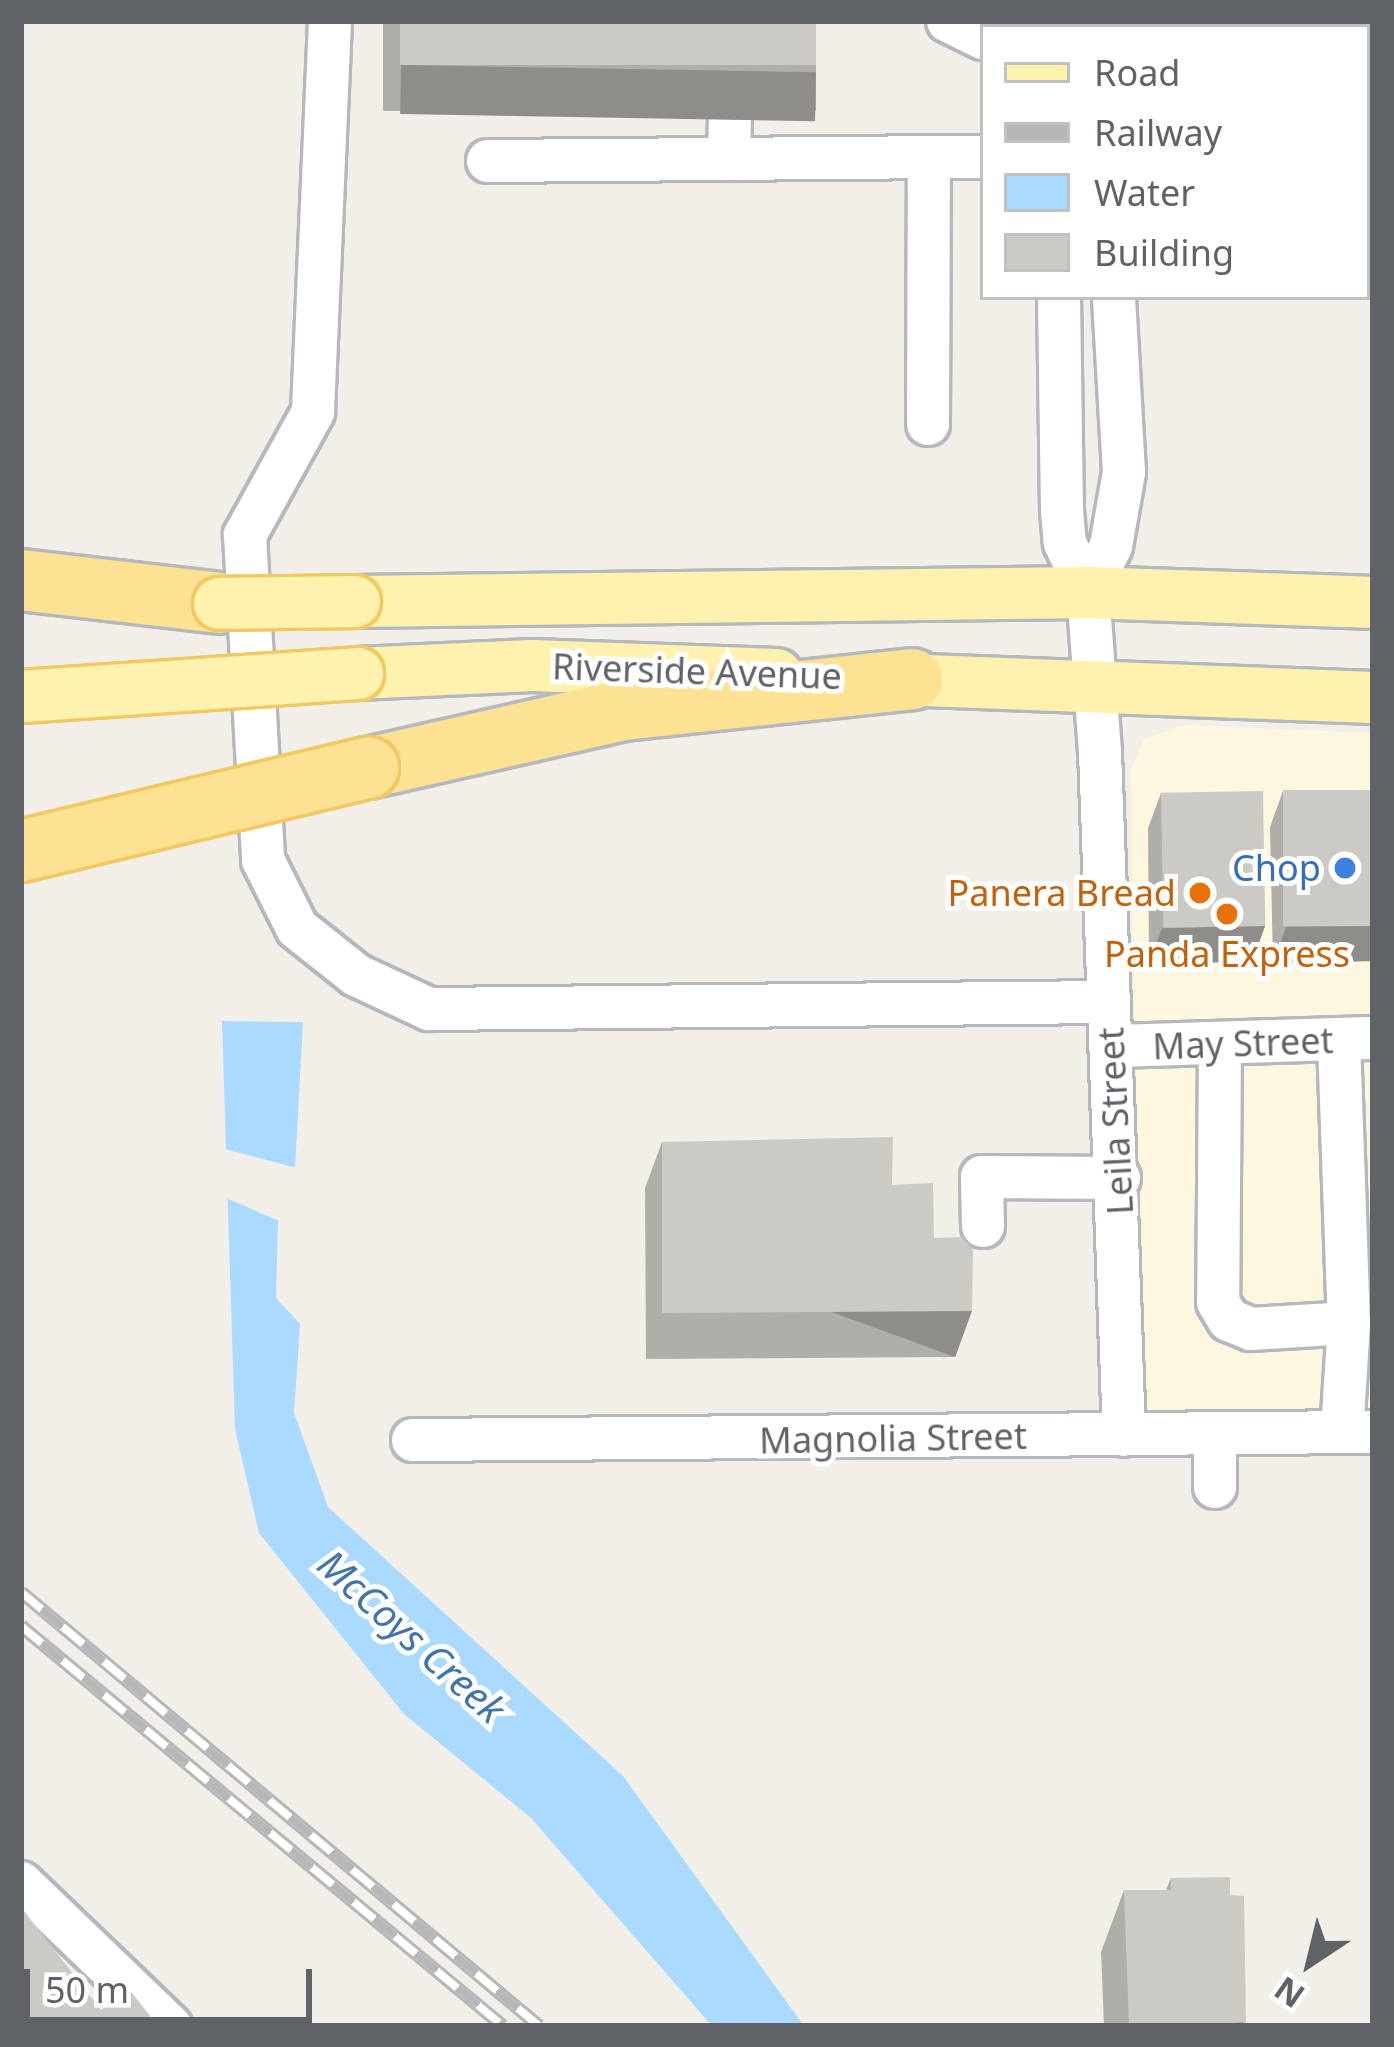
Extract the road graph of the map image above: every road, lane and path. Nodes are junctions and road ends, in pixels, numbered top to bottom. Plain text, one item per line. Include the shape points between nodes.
1 (330, 21) edge
2 (948, 21) edge
3 (980, 37) edge
4 (730, 116) dead end
5 (980, 157) edge
6 (929, 158) junction
7 (729, 159) junction
8 (488, 161) dead end
9 (1059, 300) edge
10 (1114, 300) edge
11 (928, 424) dead end
12 (21, 580) edge
13 (1088, 592) junction
14 (1373, 602) edge
15 (219, 603) junction
16 (21, 607) edge
17 (912, 680) junction
18 (1095, 687) junction
19 (21, 696) edge
20 (1373, 698) edge
21 (21, 851) edge
22 (1108, 1002) junction
23 (1356, 1039) edge
24 (1220, 1043) junction
25 (1113, 1046) junction
26 (1358, 1155) edge
27 (1119, 1178) junction
28 (983, 1226) dead end
29 (1349, 1323) junction
30 (1357, 1432) edge
31 (1215, 1435) junction
32 (1124, 1436) junction
33 (413, 1440) dead end
34 (1215, 1487) dead end
35 (21, 1883) edge
36 (170, 2026) edge

1 - 22 street via 313,412 245,536 262,860 297,928 356,975 429,1010
2 - 3 street
4 - 7 street
5 - 6 street
6 - 7 street
6 - 11 street
7 - 8 street
9 - 13 street via 1065,543
10 - 13 street via 1124,472 1111,546
12 - 15 highway
13 - 14 main road, Riverside Avenue
13 - 15 main road, Riverside Avenue, bridge
13 - 18 street, Leila Street
15 - 16 main road, Riverside Avenue
17 - 18 main road, Riverside Avenue
17 - 19 main road, Riverside Avenue, bridge via 532,665
17 - 21 highway, bridge via 653,706
18 - 20 main road, Riverside Avenue
18 - 22 street, Leila Street
22 - 25 street, Leila Street
23 - 24 street, May Street
23 - 26 street
24 - 25 street, May Street
24 - 29 street via 1218,1302 1228,1320 1251,1329
25 - 27 street, Leila Street
26 - 29 street
27 - 28 street via 982,1177
27 - 32 street, Leila Street
29 - 30 street
30 - 31 street, Magnolia Street
31 - 32 street, Magnolia Street
31 - 34 street
32 - 33 street, Magnolia Street
35 - 36 street

